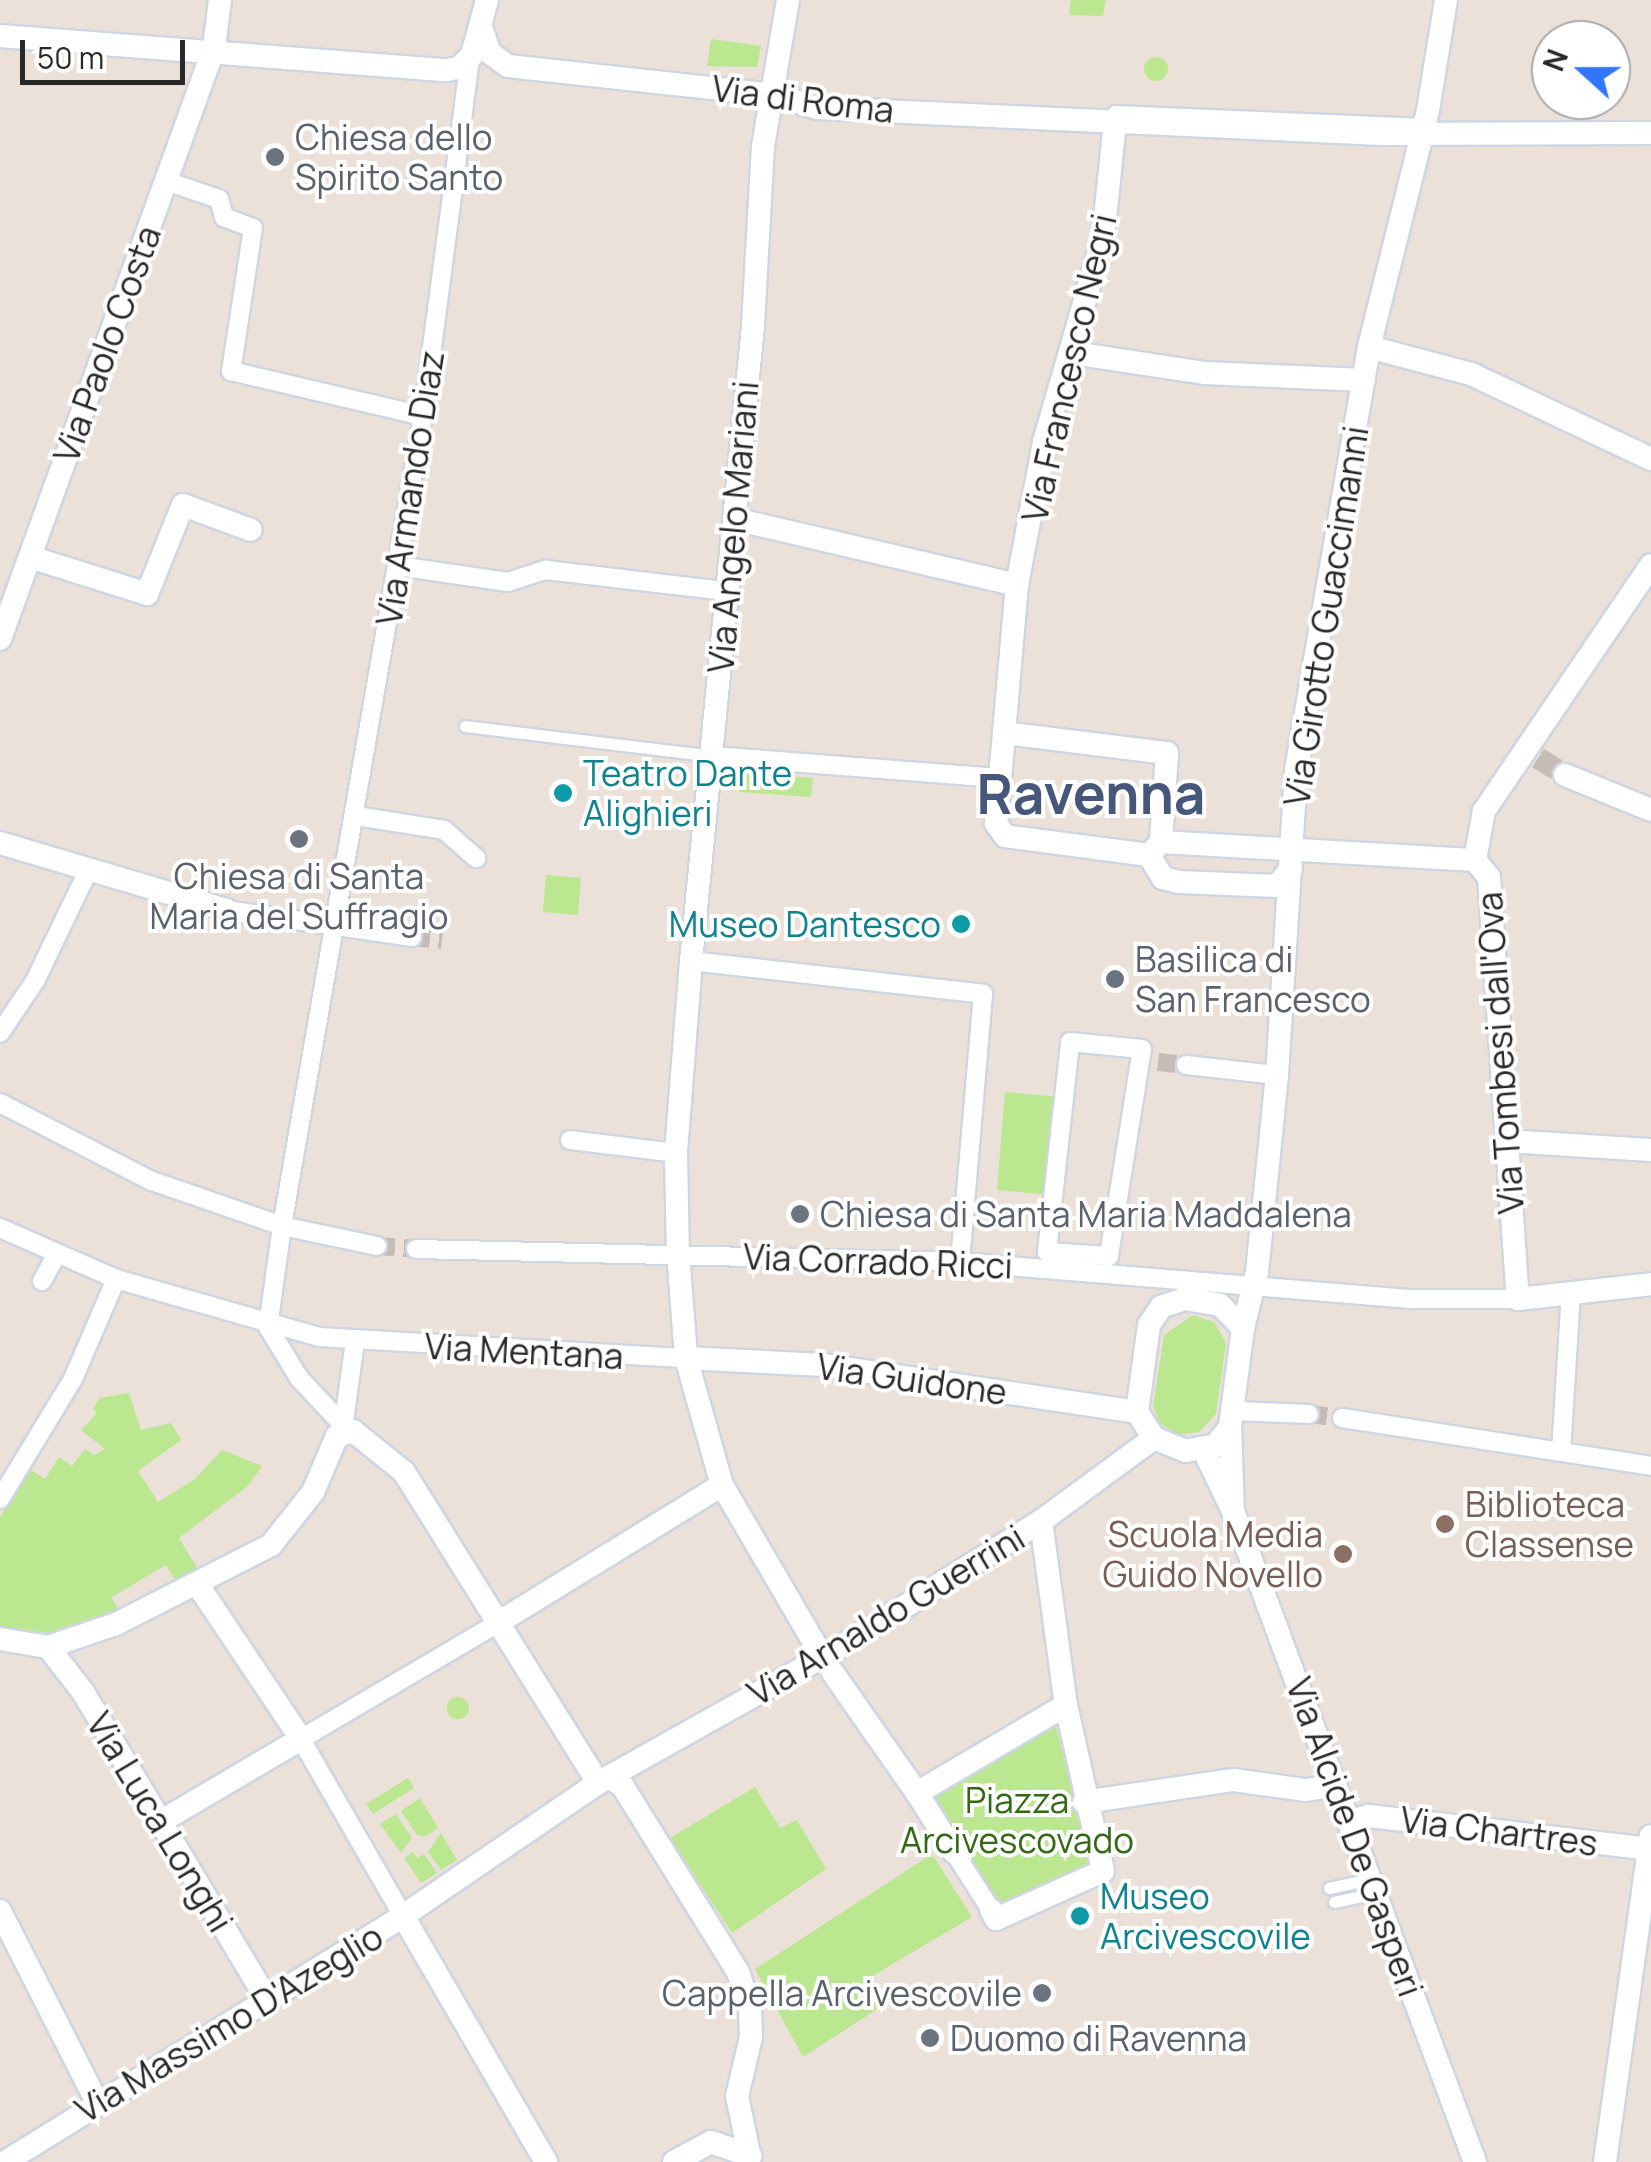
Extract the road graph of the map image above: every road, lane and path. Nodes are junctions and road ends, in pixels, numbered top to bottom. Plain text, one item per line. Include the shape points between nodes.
1 (220, 0) edge
2 (487, 0) edge
3 (788, 0) edge
4 (1446, 0) edge
5 (482, 30) junction
6 (0, 36) edge
7 (214, 48) junction
8 (470, 57) junction
9 (776, 95) junction
10 (1115, 122) junction
11 (1422, 128) junction
12 (1651, 133) edge
13 (166, 181) junction
14 (1369, 347) junction
15 (1073, 352) junction
16 (1364, 380) junction
17 (423, 416) junction
18 (1651, 460) edge
19 (734, 519) junction
20 (250, 530) dead end
21 (30, 557) junction
22 (1651, 565) edge
23 (398, 566) junction
24 (1017, 584) junction
25 (726, 591) junction
26 (2, 625) edge
27 (465, 726) dead end
28 (1004, 733) junction
29 (712, 756) junction
30 (1565, 774) tunnel mouth
31 (999, 778) junction
32 (1651, 810) edge
33 (356, 816) junction
34 (0, 844) edge
35 (1155, 849) junction
36 (476, 858) dead end
37 (1475, 860) junction
38 (1292, 862) junction
39 (88, 871) junction
40 (226, 910) joint
41 (338, 922) junction
42 (412, 936) tunnel mouth
43 (691, 961) junction
44 (0, 1034) edge
45 (1186, 1065) tunnel mouth
46 (1277, 1074) junction
47 (0, 1103) edge
48 (570, 1140) dead end
49 (1506, 1141) junction
50 (1651, 1150) edge
51 (676, 1153) junction
52 (282, 1226) junction
53 (0, 1228) edge
54 (377, 1246) tunnel mouth
55 (416, 1249) tunnel mouth
56 (678, 1253) junction
57 (57, 1254) junction
58 (960, 1262) junction
59 (1079, 1263) junction
60 (116, 1280) junction
61 (42, 1281) dead end
62 (1253, 1284) junction
63 (1651, 1284) edge
64 (1571, 1293) junction
65 (1518, 1298) junction
66 (268, 1327) junction
67 (1243, 1328) junction
68 (359, 1342) junction
69 (686, 1358) junction
70 (1138, 1412) junction
71 (1309, 1414) tunnel mouth
72 (1342, 1418) tunnel mouth
73 (1232, 1419) junction
74 (346, 1430) junction
75 (1154, 1438) junction
76 (1203, 1449) junction
77 (1561, 1452) junction
78 (1651, 1466) edge
79 (722, 1484) junction
80 (0, 1498) edge
81 (1234, 1511) junction
82 (1041, 1520) junction
83 (198, 1585) junction
84 (496, 1624) junction
85 (0, 1639) edge
86 (48, 1647) junction
87 (828, 1666) junction
88 (1066, 1705) junction
89 (301, 1739) junction
90 (604, 1780) junction
91 (1336, 1785) junction
92 (917, 1793) junction
93 (1084, 1802) junction
94 (1349, 1821) junction
95 (160, 1822) junction
96 (1650, 1843) edge
97 (954, 1852) joint
98 (1373, 1886) junction
99 (1329, 1888) dead end
100 (1334, 1902) dead end
101 (990, 1910) joint
102 (0, 1911) edge
103 (403, 1916) junction
104 (267, 2000) junction
105 (97, 2102) junction
106 (754, 2159) edge
107 (5, 2162) edge
108 (546, 2162) edge
109 (674, 2162) edge
110 (1475, 2162) edge
111 (1605, 2162) edge

1 - 7 street, Via Paolo Costa
2 - 5 street
3 - 9 street, Via Angelo Mariani
4 - 11 street, Via Girotto Guaccimanni
5 - 8 street
5 - 9 street, Via di Roma via 490,53 508,66
6 - 7 street
7 - 8 street via 446,70
7 - 13 street, Via Paolo Costa
8 - 17 street, Via Armando Diaz
9 - 10 street, Via di Roma via 817,108
9 - 11 lane
9 - 19 street, Via Angelo Mariani via 763,146
10 - 11 street, Via di Roma
10 - 15 street, Via Francesco Negri via 1103,238
11 - 12 street, Via di Roma
11 - 14 street, Via Girotto Guaccimanni
13 - 17 street via 219,199 224,217 253,228 231,371
13 - 21 street, Via Paolo Costa
14 - 16 street, Via Girotto Guaccimanni
14 - 18 street via 1471,374
15 - 16 street via 1205,373
15 - 24 street, Via Francesco Negri via 1044,442
16 - 38 street, Via Girotto Guaccimanni via 1296,770
17 - 23 street, Via Armando Diaz
19 - 24 street
19 - 25 street, Via Angelo Mariani
20 - 21 street via 182,505 148,594
21 - 26 street, Via Paolo Costa
22 - 37 street, Via Tombesi dall'Ova via 1533,754 1484,810
23 - 25 street via 508,582 546,570
23 - 33 street, Via Armando Diaz
24 - 28 street, Via Francesco Negri
25 - 29 street, Via Angelo Mariani
27 - 29 lane
28 - 31 street, Via Francesco Negri
28 - 35 street via 1167,753
29 - 31 street
29 - 43 street, Via Angelo Mariani
30 - 32 street
31 - 35 street, Via Francesco Negri via 996,823 1005,836
33 - 36 street via 444,830
33 - 41 street, Via Armando Diaz
34 - 39 street
35 - 38 street, Via Francesco Negri
35 - 38 street via 1163,878 1179,882 1277,886
37 - 38 street, Via Francesco Negri
37 - 49 street, Via Tombesi dall'Ova via 1489,876
38 - 46 street, Via Girotto Guaccimanni
39 - 40 street
39 - 44 street via 35,981
40 - 41 street via 309,924
41 - 42 street
41 - 52 street, Via Armando Diaz
43 - 51 street, Via Angelo Mariani
43 - 58 street via 984,994
45 - 46 street
46 - 62 street, Via Girotto Guaccimanni
47 - 52 street via 152,1181
48 - 51 street
49 - 50 street
49 - 65 street, Via Tombesi dall'Ova
51 - 56 street, Via Angelo Mariani
52 - 54 street
52 - 66 street, Via Armando Diaz
53 - 57 street, Via Mentana
55 - 56 street, Via Corrado Ricci
56 - 58 street, Via Corrado Ricci
56 - 69 street, Via Angelo Mariani
57 - 60 street, Via Mentana
57 - 61 street
58 - 59 street, Via Corrado Ricci
59 - 59 street via 1047,1252 1070,1042 1142,1050 1150,1061 1109,1256
59 - 62 street, Via Corrado Ricci via 1127,1275
60 - 66 street, Via Mentana
60 - 80 street via 73,1379
62 - 65 street, Via Corrado Ricci via 1414,1299
62 - 67 street, Via Girotto Guaccimanni
63 - 64 street
64 - 65 street
64 - 77 street
66 - 68 street, Via Mentana
66 - 74 street via 299,1378
67 - 70 street via 1229,1310 1208,1302 1161,1307 1149,1324
67 - 73 street
68 - 69 street, Via Mentana
68 - 74 street
69 - 70 street, Via Guidone via 824,1365
69 - 79 street, Via Angelo Mariani
70 - 75 street
71 - 73 street
72 - 77 street
73 - 76 street
73 - 81 street, Via Alcide De Gasperi
74 - 83 street via 337,1436 313,1492 270,1545
74 - 84 street via 404,1472
75 - 76 street via 1168,1448
75 - 82 street, Via Arnaldo Guerrini
76 - 81 street, Via Alcide De Gasperi
77 - 78 street
79 - 84 street
79 - 87 street, Via Angelo Mariani
81 - 91 street, Via Alcide De Gasperi
82 - 87 street, Via Arnaldo Guerrini
82 - 88 street
83 - 86 street
83 - 89 street
84 - 89 street
84 - 90 street
85 - 86 street
86 - 95 street, Via Luca Longhi
87 - 90 street, Via Arnaldo Guerrini
87 - 92 street, Via Angelo Mariani
88 - 92 street
88 - 93 street
89 - 95 street
89 - 103 street
90 - 103 street, Via Arnaldo Guerrini
90 - 106 street via 632,1799 738,1972 751,2036 736,2096
91 - 93 street via 1306,1790 1233,1780
91 - 94 street, Via Alcide De Gasperi
92 - 97 street
93 - 101 street via 1103,1871 996,1919
94 - 96 street, Via Chartres via 1368,1816
94 - 98 street, Via Alcide De Gasperi
95 - 104 street, Via Luca Longhi
96 - 111 street
97 - 101 street
98 - 99 lane
98 - 100 lane
98 - 110 street, Via Alcide De Gasperi
102 - 105 street
103 - 104 street, Via Massimo D'Azeglio
103 - 108 street
104 - 105 street, Via Massimo D'Azeglio
105 - 107 street, Via Massimo D'Azeglio
106 - 109 street via 711,2142

